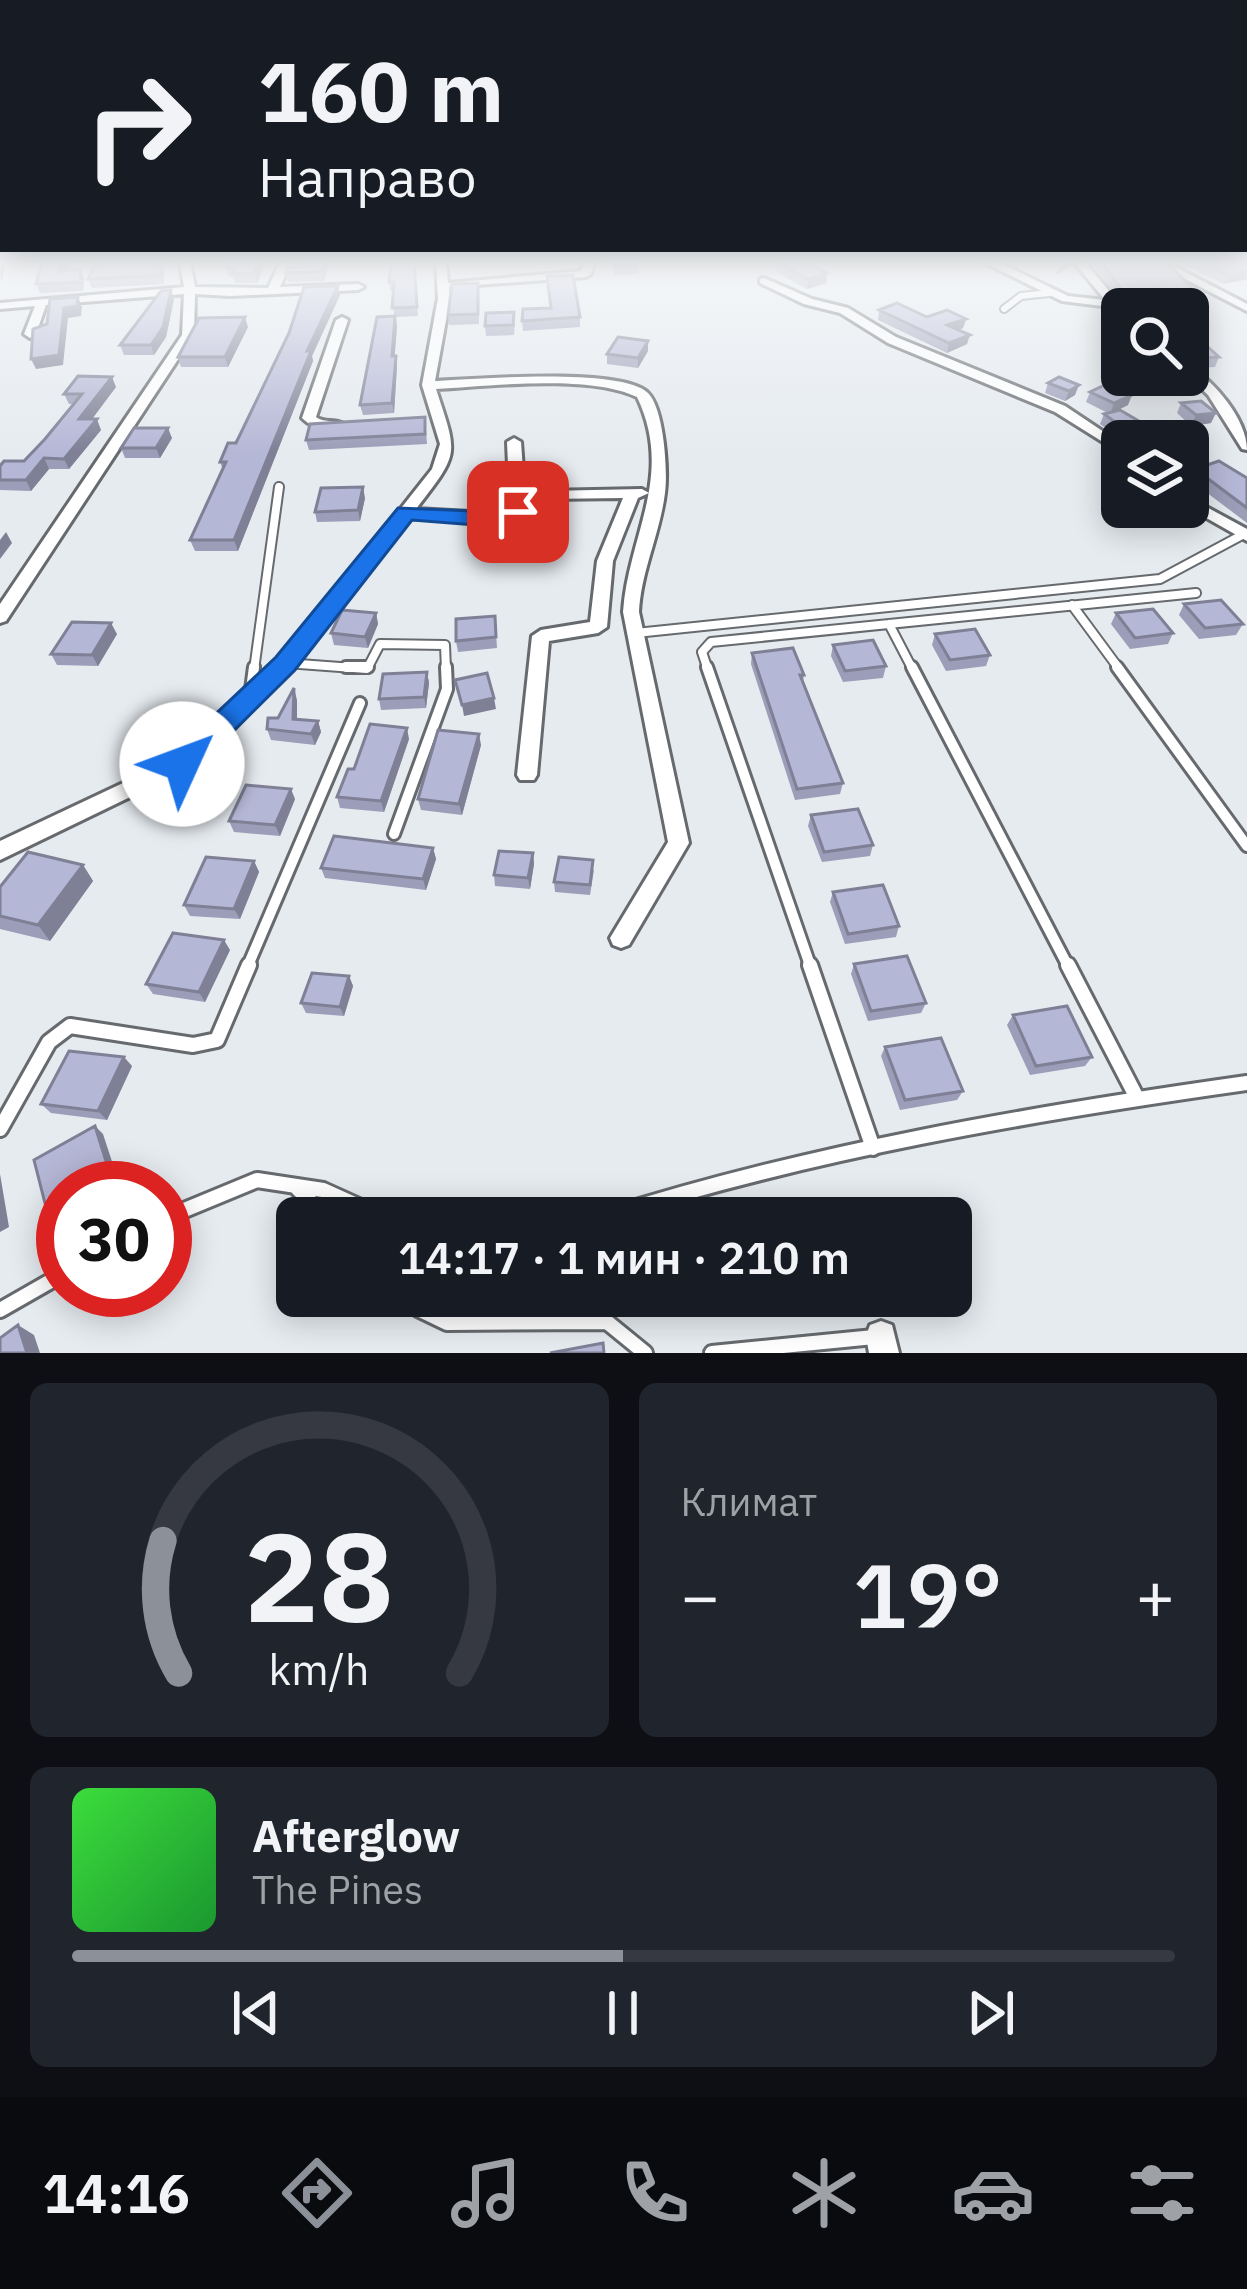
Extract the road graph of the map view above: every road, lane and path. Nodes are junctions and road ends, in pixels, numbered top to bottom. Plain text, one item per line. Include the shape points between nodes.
1 (33, 325) edge
2 (188, 325) edge
3 (340, 325) edge
4 (438, 325) edge
5 (868, 325) edge
6 (30, 334) edge
7 (428, 385) junction
8 (1209, 389) edge
9 (439, 418) junction
10 (418, 419) edge
11 (354, 424) edge
12 (1101, 436) edge
13 (514, 442) dead end
14 (1247, 446) edge
15 (279, 488) dead end
16 (658, 492) junction
17 (632, 493) junction
18 (546, 495) dead end
19 (406, 513) junction
20 (1209, 514) edge
21 (1245, 535) edge
22 (1196, 593) dead end
23 (1072, 605) junction
24 (0, 617) edge
25 (889, 624) junction
26 (636, 633) junction
27 (285, 663) junction
28 (250, 697) junction
29 (360, 703) dead end
30 (527, 775) dead end
31 (394, 834) dead end
32 (1247, 846) edge
33 (0, 851) edge
34 (622, 938) dead end
35 (1247, 1083) edge
36 (1137, 1098) junction
37 (0, 1129) edge
38 (873, 1148) junction
39 (291, 1182) junction
40 (306, 1197) edge
41 (338, 1197) edge
42 (662, 1197) edge
43 (192, 1208) edge
44 (36, 1289) edge
45 (0, 1310) edge
46 (435, 1317) edge
47 (882, 1345) edge
48 (645, 1353) edge
49 (712, 1353) edge

1 - 6 street
2 - 24 street
3 - 11 street via 310,418 323,426
4 - 7 street
5 - 12 street via 1060,409
7 - 9 street
7 - 16 street via 627,386 651,411
8 - 14 street
9 - 10 street
9 - 19 street via 443,463
13 - 19 street via 518,512 509,519
15 - 28 lane
16 - 17 street
16 - 26 street via 631,583
17 - 18 street
17 - 30 street via 604,561 598,627 541,636
19 - 27 street
20 - 21 street
21 - 26 lane via 1160,579
22 - 23 lane
23 - 25 lane
23 - 32 lane
25 - 36 lane
25 - 38 lane via 711,642 702,652
26 - 34 street via 679,842
27 - 28 street
27 - 31 lane via 367,669 380,644 445,645 447,689
28 - 33 street via 182,764
29 - 37 lane via 217,1040 193,1045 70,1026 49,1042
35 - 36 lane
36 - 38 lane
38 - 42 lane
39 - 40 lane
39 - 41 lane
39 - 43 lane via 257,1180
44 - 45 lane
46 - 48 lane via 608,1322
47 - 49 lane

